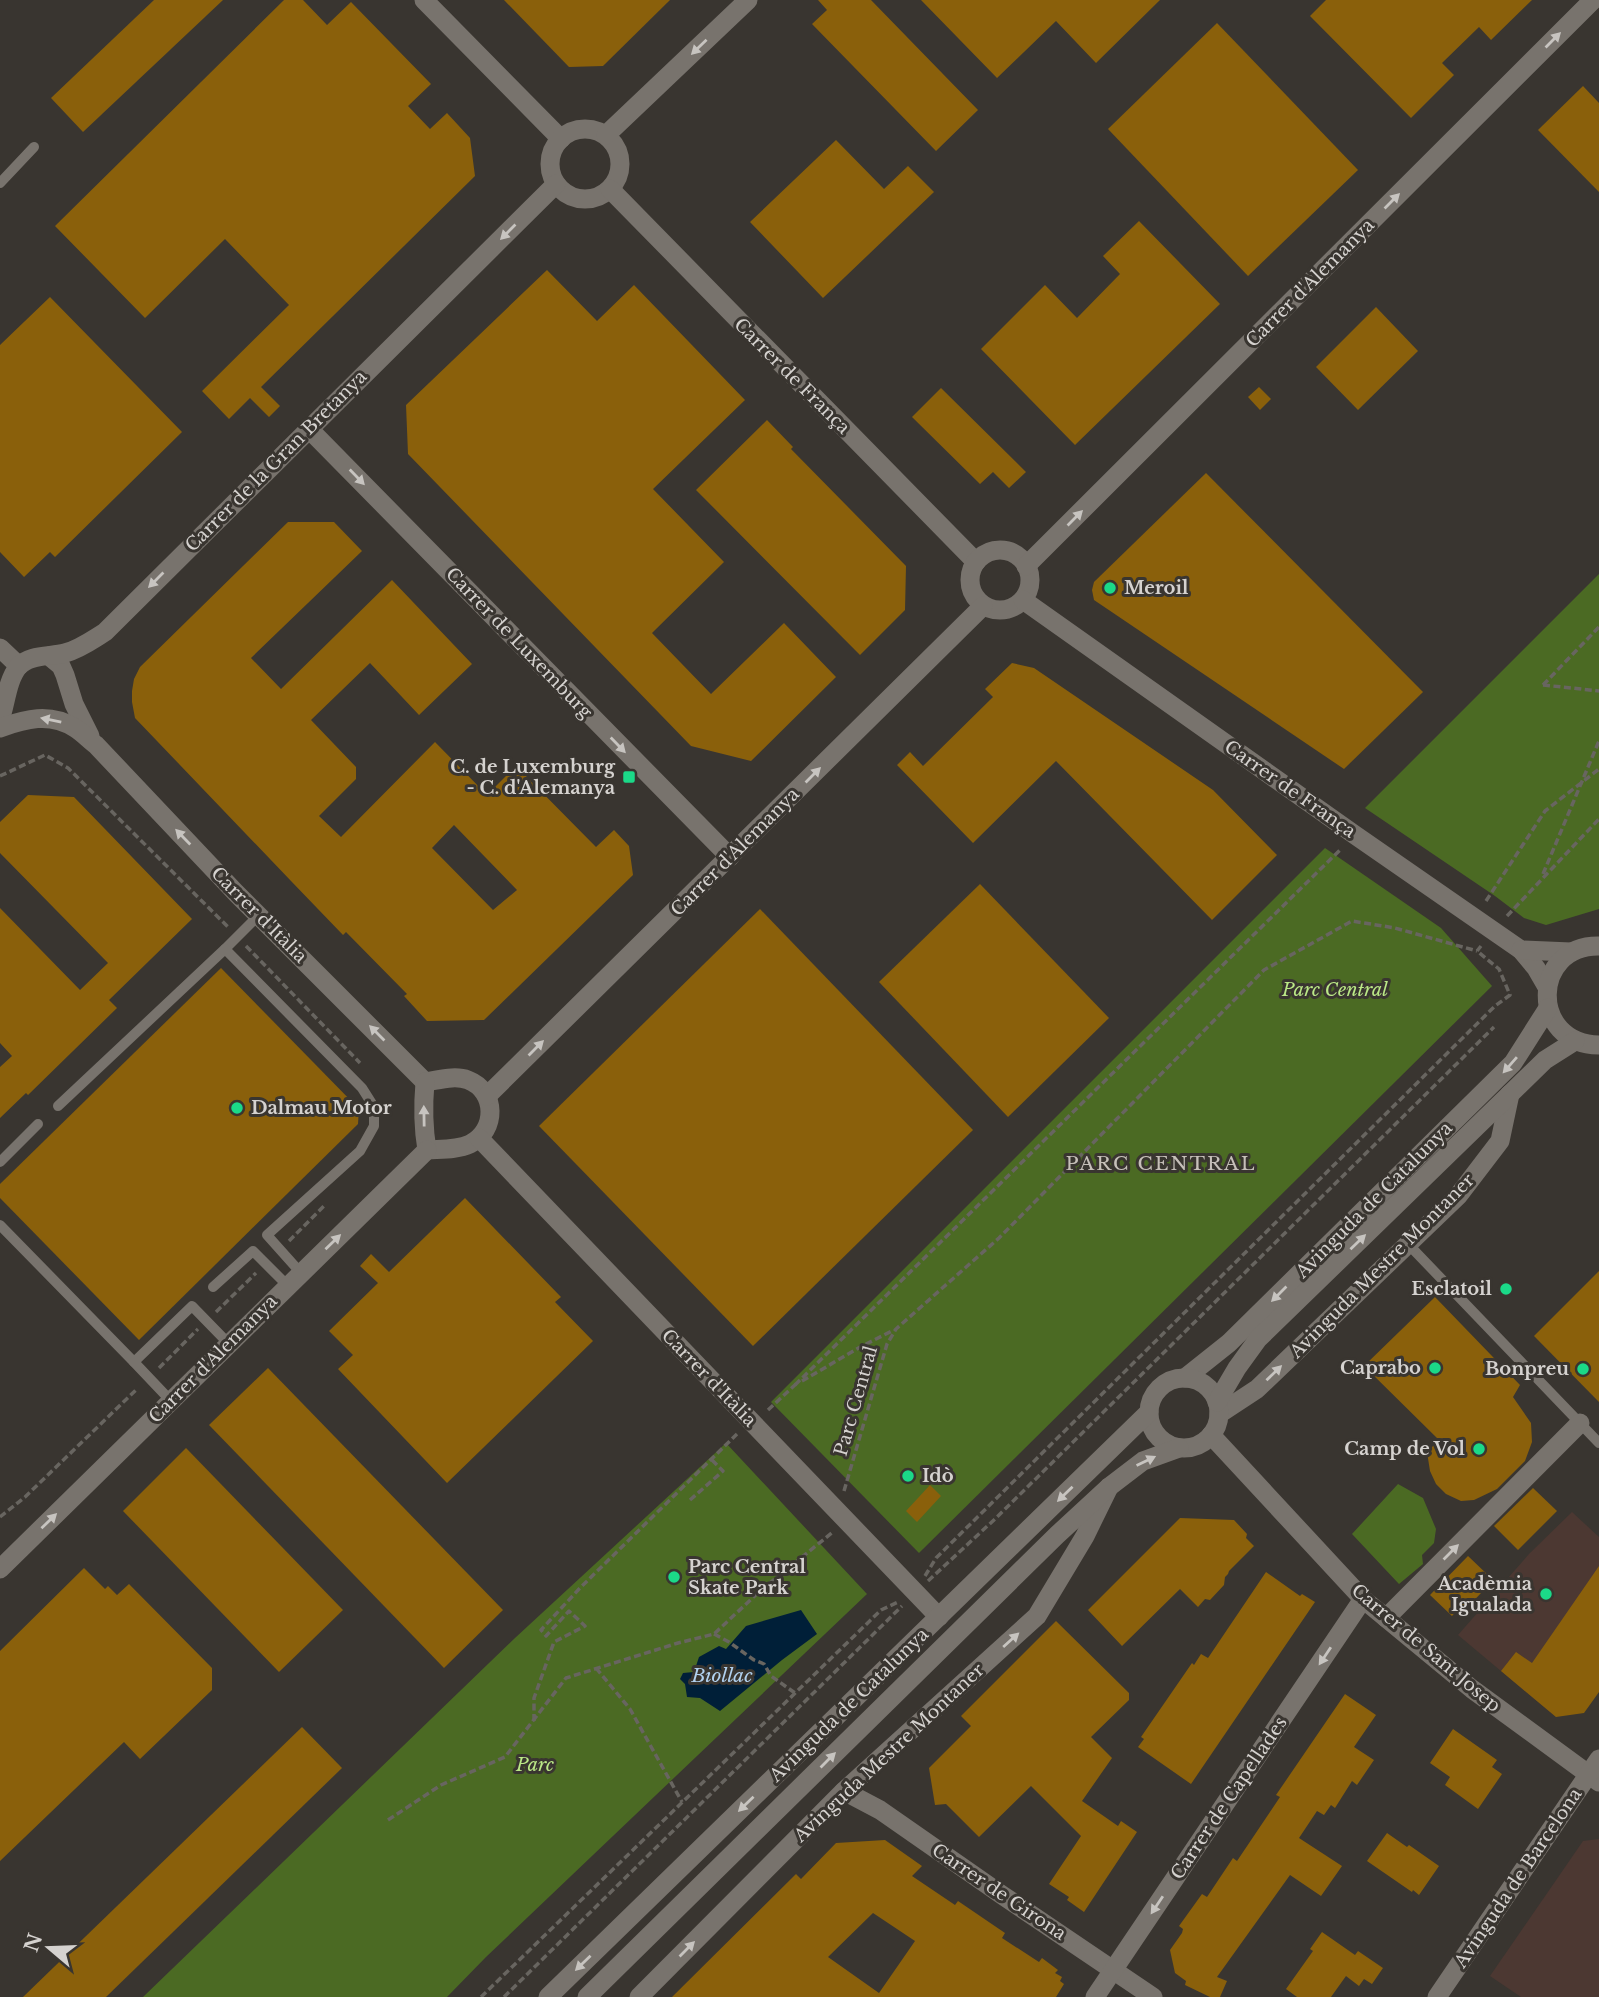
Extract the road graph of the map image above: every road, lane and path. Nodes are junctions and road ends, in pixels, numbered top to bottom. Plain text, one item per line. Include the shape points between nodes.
1 (424, 0) edge
2 (748, 0) edge
3 (1593, 0) edge
4 (606, 135) junction
5 (561, 139) junction
6 (34, 147) dead end
7 (0, 183) edge
8 (556, 184) junction
9 (610, 190) junction
10 (309, 429) junction
11 (976, 562) junction
12 (1026, 566) junction
13 (1023, 600) junction
14 (983, 606) junction
15 (1599, 627) edge
16 (0, 648) edge
17 (49, 656) junction
18 (19, 666) junction
19 (1599, 691) edge
20 (0, 720) edge
21 (0, 728) edge
22 (1599, 741) edge
23 (96, 745) junction
24 (1599, 769) edge
25 (0, 776) edge
26 (1582, 781) junction
27 (1599, 819) edge
28 (1355, 835) junction
29 (730, 857) junction
30 (1541, 879) junction
31 (259, 915) junction
32 (1474, 917) junction
33 (1494, 930) junction
34 (237, 937) junction
35 (1599, 946) edge
36 (225, 949) junction
37 (1521, 950) junction
38 (1477, 951) junction
39 (1571, 953) junction
40 (1547, 986) junction
41 (1548, 1009) junction
42 (1494, 1027) dead end
43 (1576, 1041) junction
44 (1599, 1045) edge
45 (361, 1063) dead end
46 (425, 1082) junction
47 (1510, 1094) junction
48 (487, 1096) junction
49 (58, 1106) dead end
50 (38, 1124) dead end
51 (479, 1138) junction
52 (427, 1150) junction
53 (0, 1162) edge
54 (335, 1196) dead end
55 (0, 1225) edge
56 (1408, 1244) junction
57 (280, 1250) junction
58 (265, 1264) junction
59 (294, 1280) junction
60 (213, 1287) dead end
61 (206, 1321) junction
62 (896, 1329) junction
63 (229, 1344) junction
64 (134, 1362) junction
65 (149, 1377) junction
66 (1185, 1378) junction
67 (796, 1385) junction
68 (171, 1401) junction
69 (1218, 1408) junction
70 (1149, 1412) junction
71 (1580, 1423) junction
72 (746, 1429) junction
73 (1211, 1435) junction
74 (1599, 1443) edge
75 (1179, 1448) junction
76 (712, 1460) junction
77 (1109, 1487) junction
78 (690, 1500) dead end
79 (0, 1517) edge
80 (842, 1517) junction
81 (0, 1569) edge
82 (915, 1593) junction
83 (1363, 1599) junction
84 (939, 1617) junction
85 (1386, 1618) junction
86 (714, 1634) junction
87 (596, 1668) junction
88 (795, 1693) junction
89 (534, 1721) junction
90 (1595, 1772) edge
91 (844, 1791) junction
92 (682, 1802) junction
93 (388, 1820) dead end
94 (1113, 1969) junction
95 (481, 1997) edge
96 (505, 1997) edge
97 (548, 1997) edge
98 (587, 1997) edge
99 (639, 1997) edge
100 (1094, 1997) edge
101 (1153, 1997) edge
102 (1437, 1997) edge

1 - 5 street
2 -> 4 street
12 -> 3 street, Carrer d'Alemanya
4 - 5 street via 583,129
4 - 9 street via 620,159
5 - 8 street via 551,161
6 - 7 lane
8 - 9 street via 582,199
8 -> 10 street, Carrer de la Gran Bretanya
9 - 11 street, Carrer de França
10 -> 17 street, Carrer de la Gran Bretanya via 105,632 82,647
10 -> 29 street, Carrer de Luxemburg
11 - 12 street via 1002,550 1019,556
11 - 14 street via 970,586
12 - 13 street via 1030,586
13 - 14 street via 1004,611
13 - 28 street, Carrer de França
29 -> 14 street, Carrer d'Alemanya
15 - 19 path via 1543,685
16 - 18 street
17 - 18 street, Carrer de la Gran Bretanya
17 - 23 street, Carrer d'Itàlia via 61,666 74,704
18 - 20 street via 10,680
23 -> 21 street, Carrer d'Itàlia via 74,727 45,718
22 - 26 path
31 -> 23 street, Carrer d'Itàlia
24 - 26 path
25 - 34 path via 45,755 68,768
26 - 30 path
26 - 32 path via 1545,811
27 - 30 path
28 - 32 street, Carrer de França
28 - 67 path
48 -> 29 street, Carrer d'Alemanya
30 - 33 path
31 - 34 lane
46 -> 31 street, Carrer d'Itàlia
32 - 33 street, Carrer de França
33 - 37 street, Carrer de França
33 - 38 path
34 - 36 lane
34 - 45 path
35 - 39 street
36 - 49 lane
36 - 57 lane via 362,1088 374,1107 374,1126 360,1151 267,1235
37 - 39 street
37 - 40 street, Carrer de França
38 - 62 path, Parc Central via 1352,921 1264,970 999,1238
38 - 82 path via 1499,969 1510,995 936,1558
39 - 40 street via 1553,969
40 - 41 street
41 - 43 street via 1558,1028
41 -> 66 street, Avinguda de Catalunya via 1513,1063 1229,1343
42 - 82 path
43 - 44 street
43 - 47 street, Avinguda de Catalunya via 1545,1060
46 - 48 street via 462,1079
52 -> 46 street
47 - 56 street, Avinguda Mestre Montaner via 1495,1149 1458,1196
69 -> 47 street, Avinguda de Catalunya via 1237,1368 1258,1339
48 - 51 street via 490,1118
50 - 53 lane
51 - 52 street via 462,1146
51 - 72 street, Carrer d'Itàlia
59 -> 52 street, Carrer d'Alemanya
54 - 57 path
55 - 64 lane
69 -> 56 street, Avinguda Mestre Montaner via 1257,1389
56 - 71 lane
57 - 59 lane
58 - 59 lane
58 - 60 lane via 253,1251
58 - 61 path
59 - 63 street, Carrer d'Alemanya
61 - 63 lane
61 - 64 lane via 192,1306
61 - 65 path
62 - 67 path
62 - 80 path, Parc Central via 887,1344
63 - 68 street, Carrer d'Alemanya
64 - 65 lane
65 - 68 lane
65 - 79 path
66 - 69 street via 1205,1385
66 - 70 street via 1160,1388
67 - 72 path
81 -> 68 street, Carrer d'Alemanya
69 - 73 street
70 - 75 street via 1161,1439
70 -> 84 street, Avinguda de Catalunya
71 - 74 lane
85 -> 71 street
72 - 76 path
72 - 80 street, Carrer d'Itàlia
73 - 75 street via 1202,1443
73 - 83 street, Carrer de Sant Josep
77 -> 75 street, Avinguda de Catalunya via 1143,1461
76 - 78 path via 723,1471
76 - 89 path via 541,1630 546,1636 569,1611 585,1626 554,1642 534,1698
91 -> 77 street, Avinguda Mestre Montaner via 1037,1616 1086,1536
98 -> 77 street, Avinguda de Catalunya
80 - 82 street, Carrer d'Itàlia
80 - 86 path
82 - 84 street, Carrer d'Itàlia
82 - 88 path via 881,1610
82 - 96 path
83 - 85 street, Carrer de Sant Josep
83 -> 94 street, Carrer de Capellades
84 -> 97 street, Avinguda de Catalunya
85 - 90 street, Carrer de Sant Josep via 1472,1689
86 - 87 path
86 - 88 path via 764,1664 771,1676
87 - 89 path via 566,1678
87 - 92 path via 629,1709
88 - 92 path
89 - 93 path via 505,1757 441,1785
90 - 102 street, Avinguda de Barcelona
91 - 94 street, Carrer de Girona via 880,1810
99 -> 91 street, Avinguda Mestre Montaner
92 - 95 path
94 - 100 street, Carrer de Capellades
94 - 101 street, Carrer de Girona

